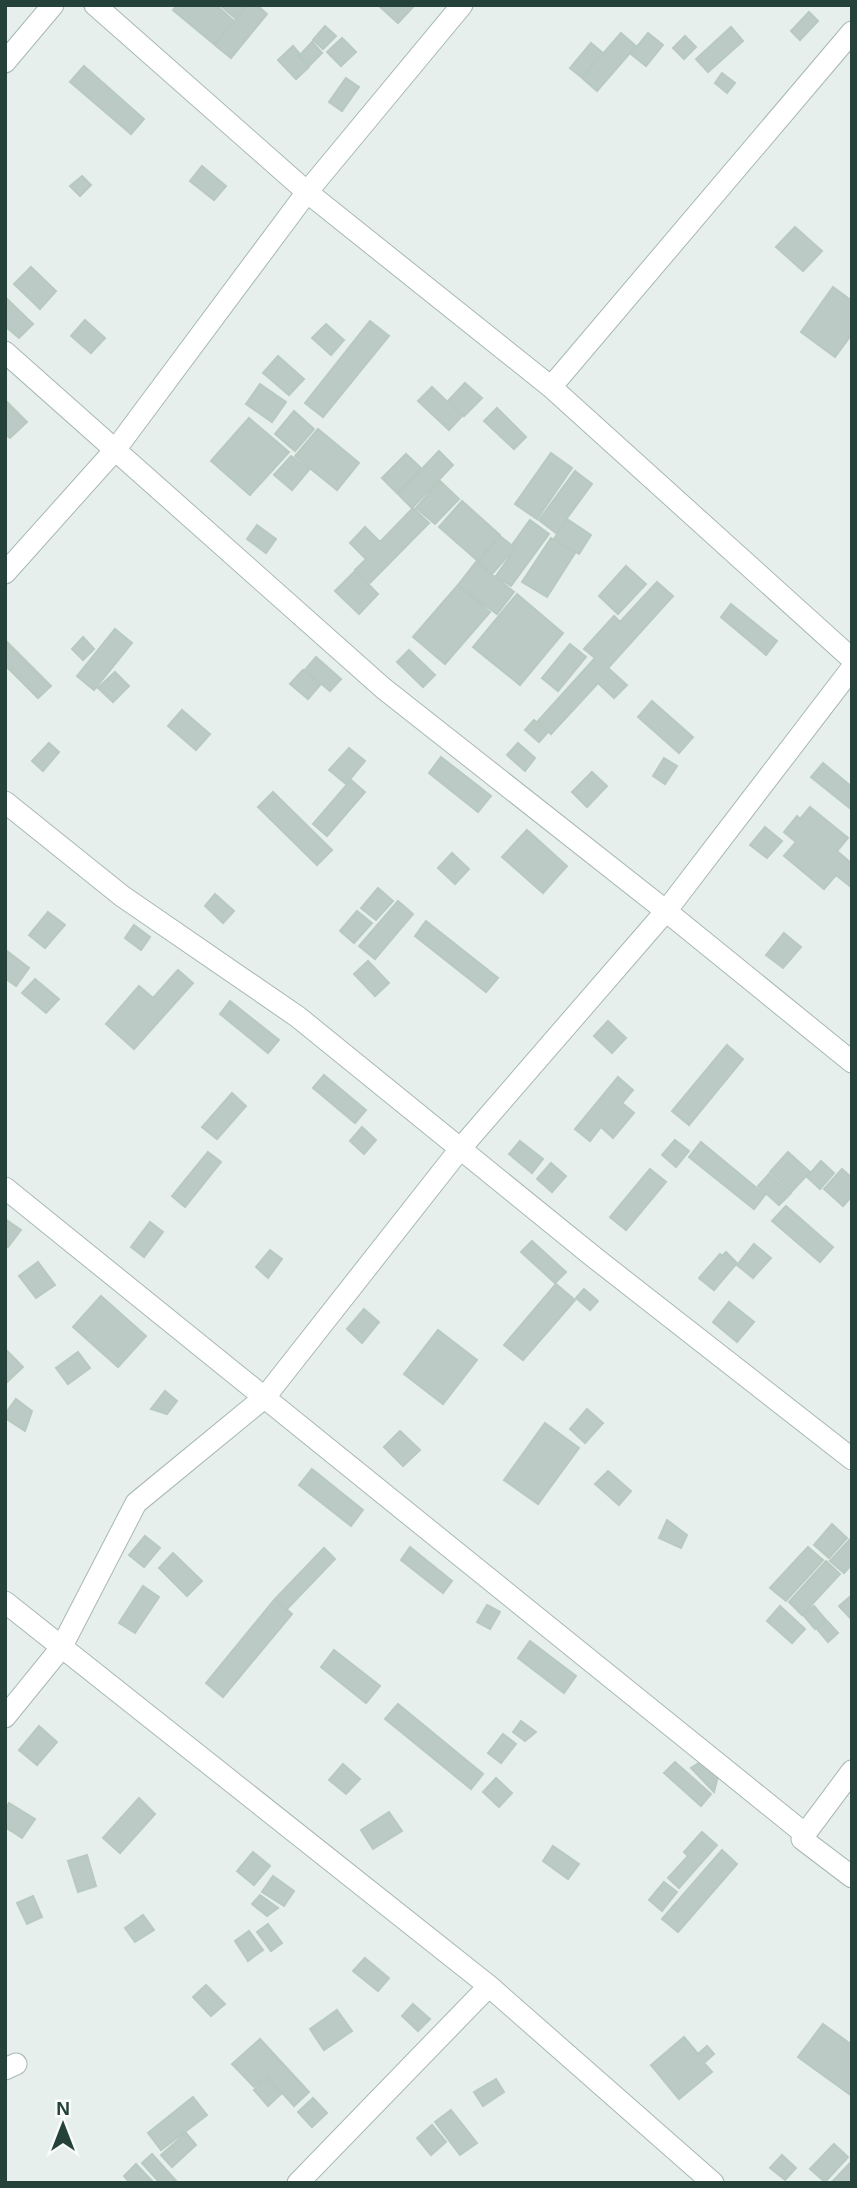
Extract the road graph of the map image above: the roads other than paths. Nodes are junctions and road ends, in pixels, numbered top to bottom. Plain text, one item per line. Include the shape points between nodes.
1 (52, 5) edge
2 (95, 5) edge
3 (462, 5) edge
4 (852, 32) edge
5 (5, 62) edge
6 (307, 192) junction
7 (5, 352) edge
8 (551, 387) junction
9 (115, 450) junction
10 (5, 573) edge
11 (852, 659) edge
12 (852, 668) edge
13 (5, 802) edge
14 (666, 911) junction
15 (852, 1062) edge
16 (460, 1149) junction
17 (5, 1188) edge
18 (265, 1397) junction
19 (852, 1459) edge
20 (5, 1602) edge
21 (61, 1648) junction
22 (5, 1717) edge
23 (852, 1771) edge
24 (805, 1834) junction
25 (852, 1877) edge
26 (489, 1986) junction
27 (298, 2183) edge
28 (713, 2183) edge

1 - 5 street
2 - 6 street
3 - 6 street
4 - 8 street
6 - 8 street
6 - 9 street
7 - 9 street
8 - 11 street
9 - 10 street
9 - 14 street via 383,688
12 - 14 street
13 - 16 street via 122,896 298,1017
14 - 15 street
14 - 16 street
16 - 18 street
16 - 19 street
17 - 18 street
18 - 21 street via 136,1503
18 - 24 street
20 - 21 street
21 - 22 street
21 - 26 street
23 - 24 street
24 - 25 street via 802,1839
26 - 27 street
26 - 28 street

